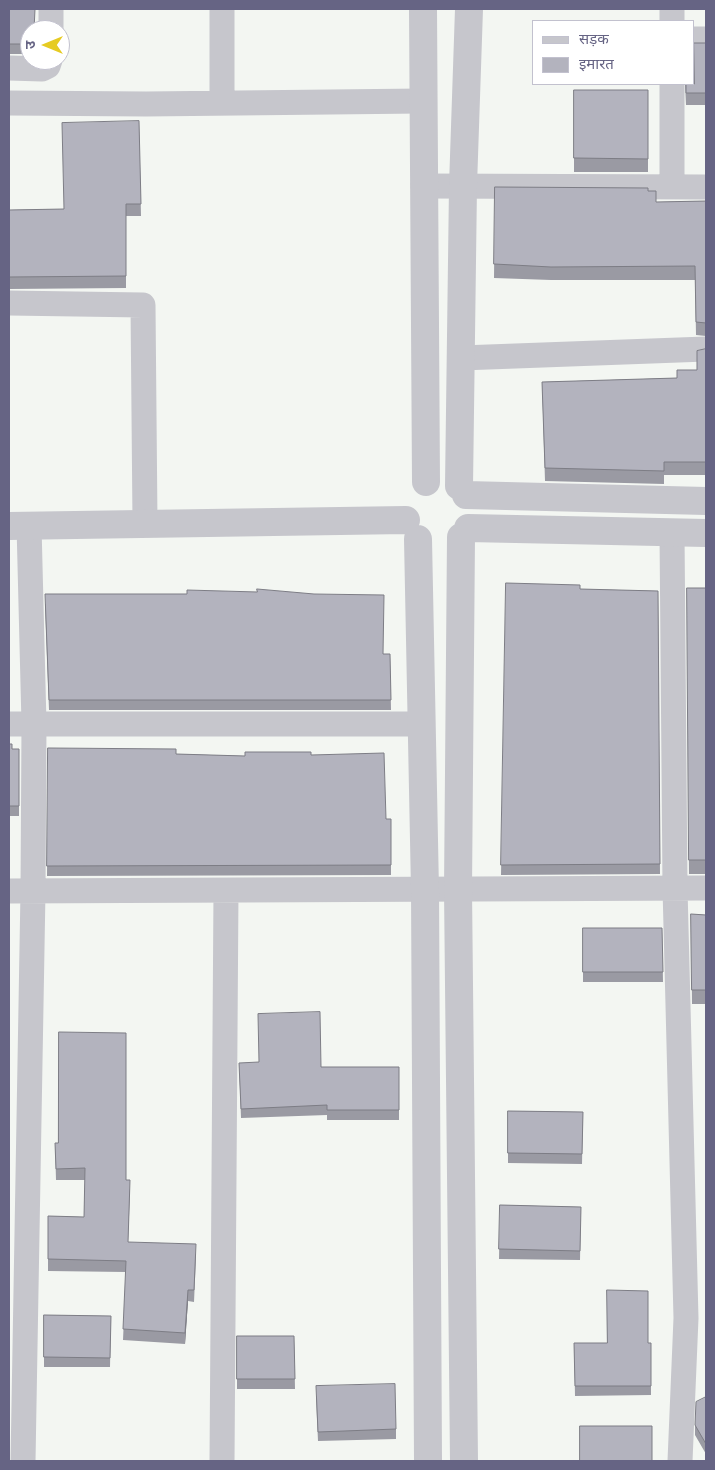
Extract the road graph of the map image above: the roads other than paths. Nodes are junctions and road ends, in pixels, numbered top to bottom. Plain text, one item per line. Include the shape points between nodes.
1 (222, 9) edge
2 (423, 9) edge
3 (469, 9) edge
4 (672, 85) edge
5 (422, 101) junction
6 (9, 103) edge
7 (222, 103) junction
8 (423, 186) junction
9 (463, 186) junction
10 (672, 187) junction
11 (706, 187) edge
12 (9, 303) edge
13 (706, 349) edge
14 (461, 358) junction
15 (426, 482) junction
16 (462, 491) junction
17 (706, 501) edge
18 (145, 523) junction
19 (19, 526) edge
20 (412, 529) junction
21 (464, 532) junction
22 (672, 532) junction
23 (706, 533) edge
24 (9, 724) edge
25 (34, 724) junction
26 (422, 724) junction
27 (675, 888) junction
28 (706, 888) edge
29 (458, 889) junction
30 (425, 890) junction
31 (33, 891) junction
32 (226, 891) junction
33 (9, 892) edge
34 (23, 1461) edge
35 (222, 1461) edge
36 (428, 1461) edge
37 (464, 1461) edge
38 (680, 1461) edge

1 - 7 street
2 - 5 street
3 - 9 street
4 - 10 street
5 - 7 street
5 - 8 street
6 - 7 street
8 - 9 street
8 - 15 street
9 - 10 street
9 - 14 street
10 - 11 street
12 - 18 street via 143,305
13 - 14 street
14 - 16 street
15 - 16 street via 437,479 449,481
15 - 20 street via 409,497 406,508
16 - 17 street
16 - 21 street via 471,506 471,517
18 - 19 street
18 - 20 street
19 - 25 street
20 - 21 street via 428,544 440,546 452,543
20 - 26 street
21 - 22 street
21 - 29 street
22 - 23 street
22 - 27 street
24 - 25 street
25 - 26 street
25 - 31 street
26 - 30 street
27 - 28 street
27 - 29 street
27 - 38 street via 686,1318
29 - 30 street
29 - 37 street
30 - 32 street
30 - 36 street
31 - 32 street
31 - 33 street
31 - 34 street
32 - 35 street

